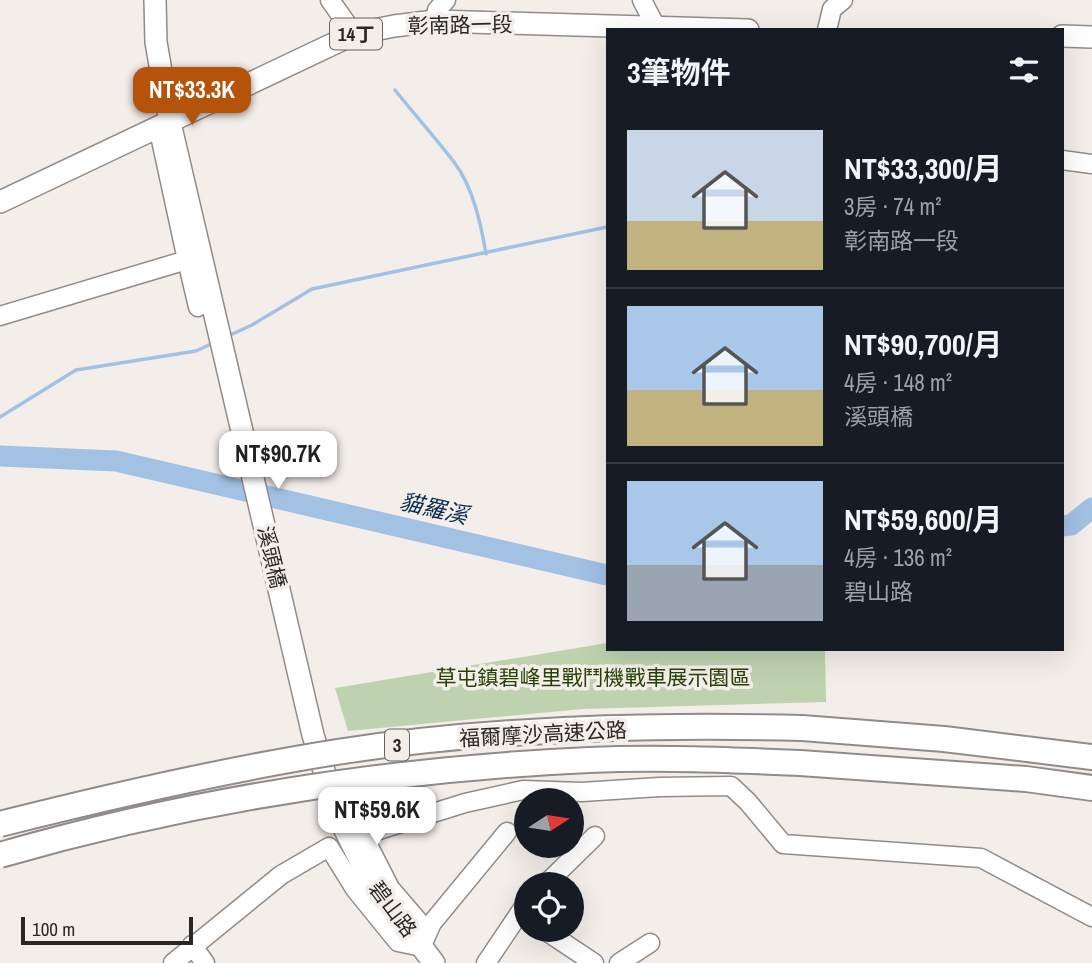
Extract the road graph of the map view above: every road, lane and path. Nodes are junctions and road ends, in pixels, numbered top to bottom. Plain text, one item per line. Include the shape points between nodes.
1 (155, 0) edge
2 (330, 0) edge
3 (446, 0) edge
4 (642, 0) edge
5 (844, 0) edge
6 (435, 21) junction
7 (636, 28) edge
8 (664, 28) edge
9 (827, 28) edge
10 (354, 34) junction
11 (1064, 36) edge
12 (1092, 37) edge
13 (170, 123) junction
14 (1064, 160) edge
15 (1092, 164) edge
16 (0, 202) edge
17 (195, 258) junction
18 (198, 307) dead end
19 (0, 316) edge
20 (313, 735) joint
21 (1092, 757) edge
22 (1092, 788) edge
23 (0, 824) edge
24 (507, 832) dead end
25 (595, 836) dead end
26 (0, 855) edge
27 (558, 872) edge
28 (1092, 917) edge
29 (514, 925) edge
30 (562, 942) edge
31 (650, 943) dead end
32 (192, 945) junction
33 (428, 955) edge
34 (173, 963) edge
35 (205, 963) edge
36 (486, 963) edge
37 (594, 963) edge
38 (619, 963) edge

1 - 13 main road, 溪頭橋 via 156,42
2 - 10 lane
3 - 6 lane
4 - 8 lane
5 - 9 lane via 832,9
6 - 7 main road, 彰南路一段 / 14丁
6 - 10 main road, 彰南路一段 / 14丁
10 - 13 main road, 彰南路一段 / 14丁
11 - 12 main road
13 - 16 main road, 彰南路一段 / 14丁
13 - 17 main road, 溪頭橋
14 - 15 lane
17 - 18 lane
17 - 19 lane
17 - 20 main road, 溪頭橋
20 - 33 main road, 碧山路 via 338,816 368,876
21 - 23 highway, 福爾摩沙高速公路 / 3, bridge via 944,739 802,729 664,727 523,733 337,752 147,788
22 - 26 highway, 福爾摩沙高速公路 / 3, bridge via 800,763 592,760 445,770 216,803
24 - 33 lane via 432,923
25 - 27 lane
28 - 33 lane via 981,858 783,844 731,786 523,790 363,835 390,888 420,923
29 - 36 lane
30 - 37 lane
31 - 38 lane
32 - 33 lane via 281,874 329,847 355,889 398,942
32 - 34 lane
32 - 35 lane

